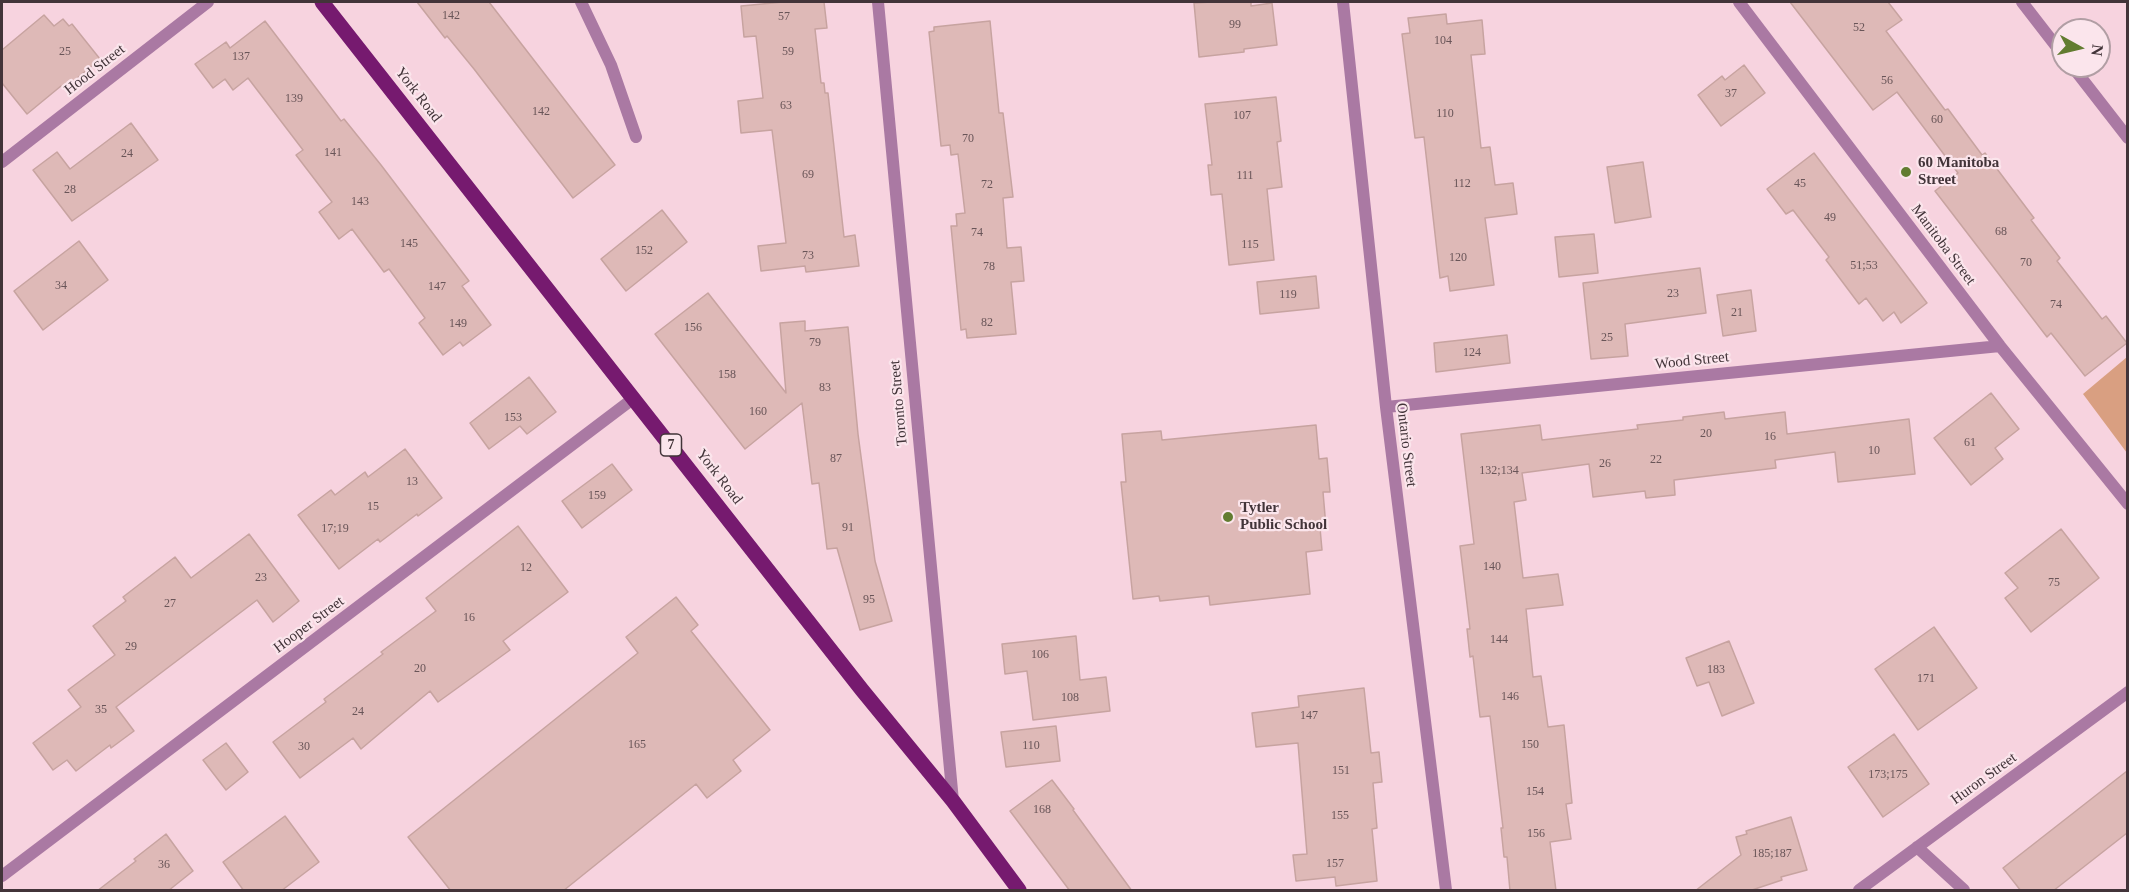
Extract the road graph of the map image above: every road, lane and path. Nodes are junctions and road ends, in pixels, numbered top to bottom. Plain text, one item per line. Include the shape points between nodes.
1 (208, 2) edge
2 (322, 2) edge
3 (580, 2) edge
4 (878, 2) edge
5 (1343, 2) edge
6 (1739, 2) edge
7 (2022, 2) edge
8 (2051, 39) edge
9 (2081, 78) edge
10 (636, 137) dead end
11 (2127, 138) edge
12 (2, 162) edge
13 (2000, 346) junction
14 (634, 398) junction
15 (1386, 407) junction
16 (2127, 504) edge
17 (2127, 692) edge
18 (953, 801) junction
19 (1917, 848) junction
20 (2, 876) edge
21 (1019, 891) edge
22 (1446, 891) edge
23 (1859, 891) edge
24 (1964, 891) edge

1 - 12 street, Hood Street
2 - 14 main road, York Road / 7
3 - 10 street via 611,65
4 - 18 street, Toronto Street
5 - 15 street, Ontario Street
6 - 13 street, Manitoba Street
7 - 8 street
9 - 11 street
13 - 15 street, Wood Street
13 - 16 street, Manitoba Street
14 - 18 main road, York Road / 7
14 - 20 street, Hooper Street
15 - 22 street, Ontario Street
17 - 19 street, Huron Street
18 - 21 main road, York Road / 7
19 - 23 street, Huron Street
19 - 24 street

